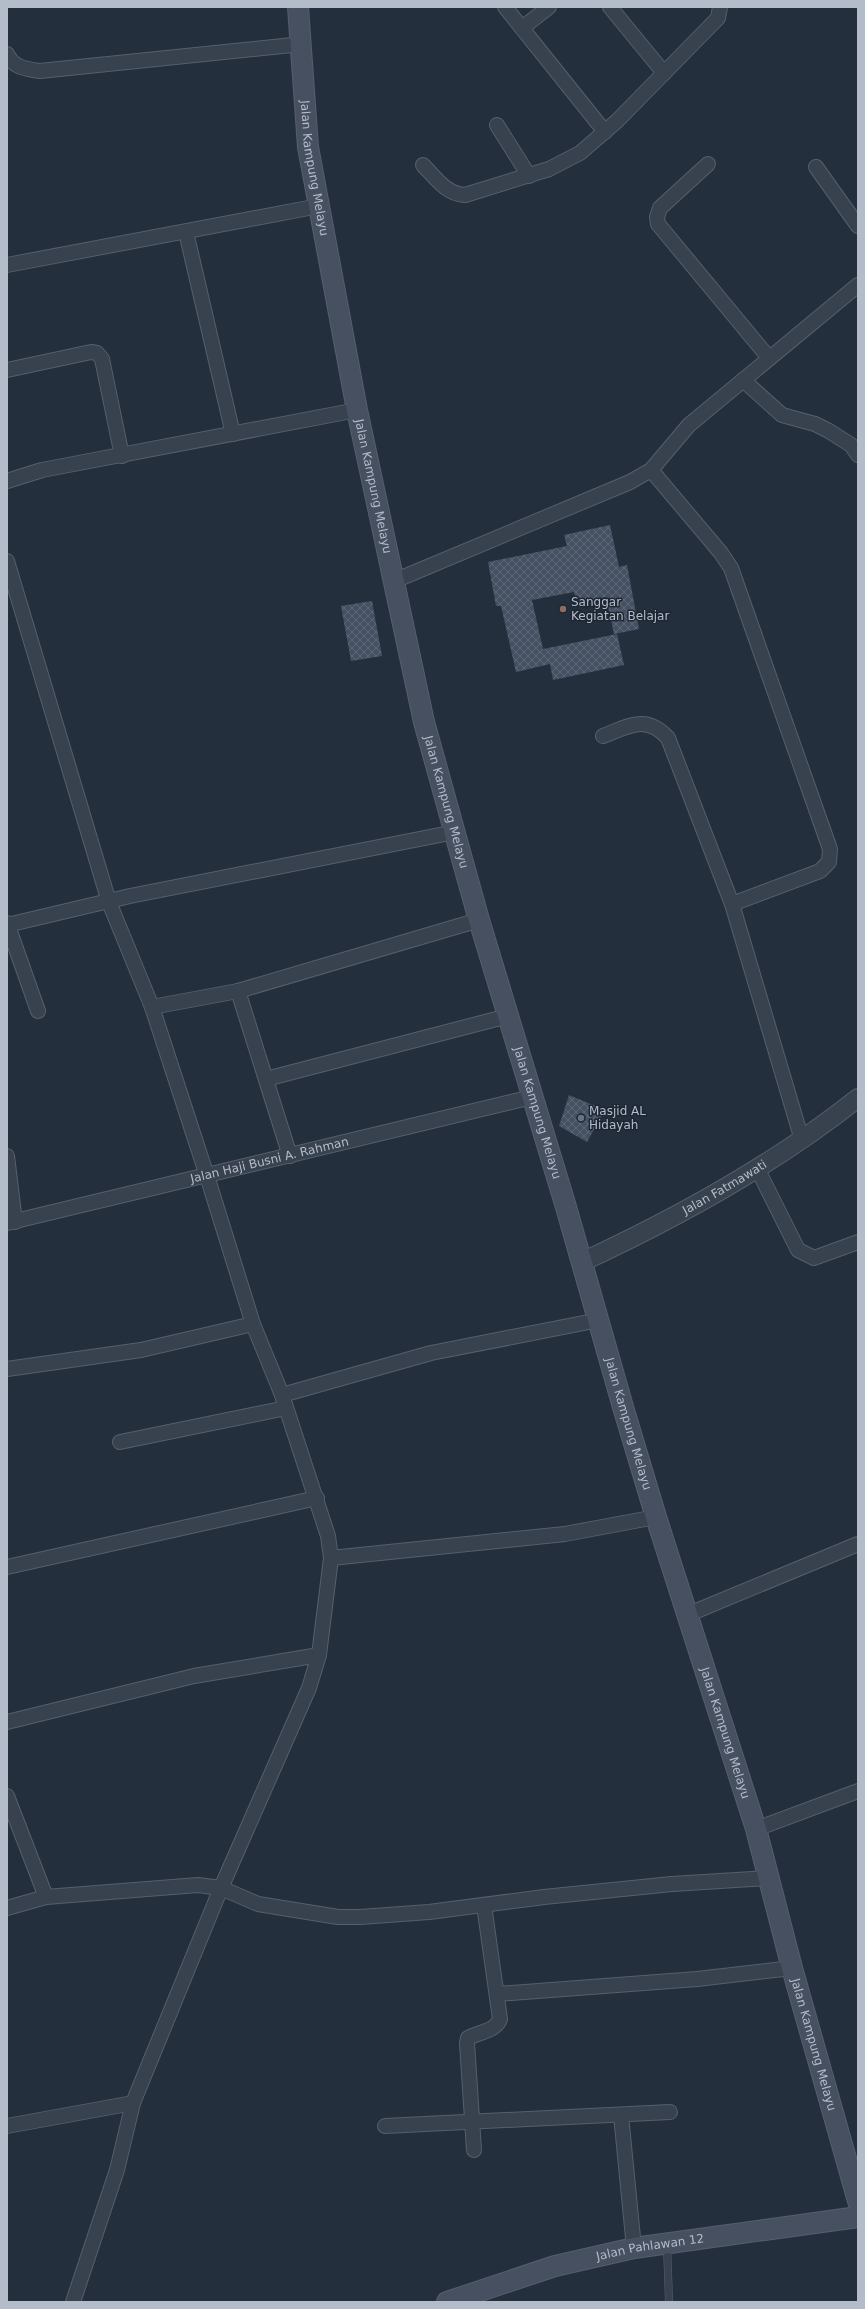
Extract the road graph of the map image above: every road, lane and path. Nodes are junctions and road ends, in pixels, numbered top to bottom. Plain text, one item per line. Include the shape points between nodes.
1 (298, 7) edge
2 (504, 7) edge
3 (549, 7) edge
4 (610, 7) edge
5 (720, 7) edge
6 (522, 28) junction
7 (302, 44) junction
8 (7, 54) edge
9 (664, 73) junction
10 (497, 125) dead end
11 (605, 132) junction
12 (708, 164) dead end
13 (424, 165) dead end
14 (816, 167) dead end
15 (529, 176) junction
16 (319, 206) junction
17 (858, 226) edge
18 (186, 232) junction
19 (7, 265) edge
20 (858, 285) edge
21 (769, 358) junction
22 (7, 370) edge
23 (743, 380) junction
24 (357, 410) junction
25 (233, 434) junction
26 (858, 455) edge
27 (122, 456) junction
28 (651, 470) junction
29 (7, 481) edge
30 (7, 561) edge
31 (394, 581) junction
32 (603, 736) dead end
33 (455, 832) junction
34 (109, 902) junction
35 (732, 904) junction
36 (479, 920) junction
37 (7, 924) edge
38 (238, 991) junction
39 (152, 1006) junction
40 (38, 1011) dead end
41 (508, 1016) junction
42 (266, 1079) junction
43 (532, 1097) junction
44 (858, 1098) edge
45 (802, 1140) junction
46 (7, 1156) edge
47 (290, 1156) junction
48 (757, 1168) junction
49 (207, 1176) junction
50 (11, 1223) edge
51 (858, 1242) edge
52 (582, 1262) junction
53 (599, 1320) junction
54 (253, 1324) junction
55 (7, 1369) edge
56 (284, 1402) junction
57 (120, 1442) dead end
58 (317, 1498) junction
59 (656, 1517) junction
60 (858, 1544) edge
61 (331, 1558) junction
62 (7, 1567) edge
63 (688, 1614) junction
64 (319, 1655) junction
65 (7, 1722) edge
66 (858, 1791) edge
67 (7, 1796) edge
68 (756, 1829) junction
69 (769, 1878) junction
70 (221, 1888) junction
71 (46, 1897) junction
72 (484, 1905) junction
73 (7, 1908) edge
74 (792, 1968) junction
75 (497, 1994) junction
76 (133, 2102) junction
77 (670, 2112) dead end
78 (621, 2115) junction
79 (473, 2121) junction
80 (7, 2126) edge
81 (385, 2126) dead end
82 (474, 2150) dead end
83 (858, 2201) edge
84 (858, 2217) edge
85 (667, 2244) junction
86 (634, 2248) junction
87 (73, 2302) edge
88 (450, 2302) edge
89 (669, 2302) edge

1 - 7 main road, Jalan Kampung Melayu
2 - 6 street
3 - 6 street
4 - 9 street
5 - 9 street via 718,18
6 - 11 street
7 - 8 street via 40,71 22,68 10,61
7 - 16 main road, Jalan Kampung Melayu via 308,147
9 - 11 street
10 - 15 street
11 - 15 street via 564,163
12 - 21 street via 660,208 658,224
13 - 15 street via 455,194 465,195
14 - 17 street
16 - 18 street
16 - 24 main road, Jalan Kampung Melayu
18 - 19 street
18 - 25 street
20 - 21 street
21 - 23 street
22 - 27 street via 91,352 97,353 102,359
23 - 26 street via 782,415 829,430 851,445
23 - 28 street via 689,425
24 - 25 street
24 - 31 main road, Jalan Kampung Melayu
25 - 27 street
27 - 29 street via 42,470
28 - 31 street via 630,482
28 - 35 street via 731,568 830,849 829,862 820,871
30 - 34 street
31 - 33 main road, Jalan Kampung Melayu via 424,722
32 - 35 street via 637,724 658,728 668,738
33 - 34 street
33 - 36 main road, Jalan Kampung Melayu
34 - 37 street
34 - 39 street
35 - 45 street
36 - 38 street
36 - 41 main road, Jalan Kampung Melayu
37 - 40 street
38 - 39 street
38 - 42 street
39 - 49 street
41 - 42 street
41 - 43 main road, Jalan Kampung Melayu
42 - 47 street
43 - 47 street, Jalan Haji Busni A. Rahman
43 - 52 main road, Jalan Kampung Melayu
44 - 45 street, Jalan Fatmawati
45 - 48 street, Jalan Fatmawati
46 - 50 street
47 - 49 street, Jalan Haji Busni A. Rahman
48 - 51 street via 798,1250 814,1258
48 - 52 street, Jalan Fatmawati via 632,1239
49 - 50 street, Jalan Haji Busni A. Rahman
49 - 54 street
52 - 53 main road, Jalan Kampung Melayu
53 - 56 street via 432,1353
53 - 59 main road, Jalan Kampung Melayu
54 - 55 street via 141,1350
54 - 56 street
56 - 57 street
56 - 58 street
58 - 61 street via 328,1536
58 - 62 street
59 - 61 street via 565,1534
59 - 63 main road, Jalan Kampung Melayu
60 - 63 street
61 - 64 street
63 - 68 main road, Jalan Kampung Melayu
64 - 65 street via 194,1676
64 - 70 street via 303,1704
66 - 68 street
67 - 71 street
68 - 69 main road, Jalan Kampung Melayu
69 - 72 street via 664,1885
69 - 74 main road, Jalan Kampung Melayu
70 - 71 street via 198,1885
70 - 72 street via 258,1904 338,1917 429,1912
70 - 76 street
71 - 73 street
72 - 75 street
74 - 75 street via 697,1979
74 - 83 main road, Jalan Kampung Melayu
75 - 79 street via 499,2024 473,2035 468,2038 467,2043
76 - 80 street
76 - 87 street via 112,2184
77 - 78 street
78 - 79 street
78 - 86 street
79 - 81 street
79 - 82 street
84 - 85 main road, Jalan Pahlawan 12
85 - 86 main road, Jalan Pahlawan 12
85 - 89 lane
86 - 88 main road, Jalan Pahlawan 12 via 555,2266

